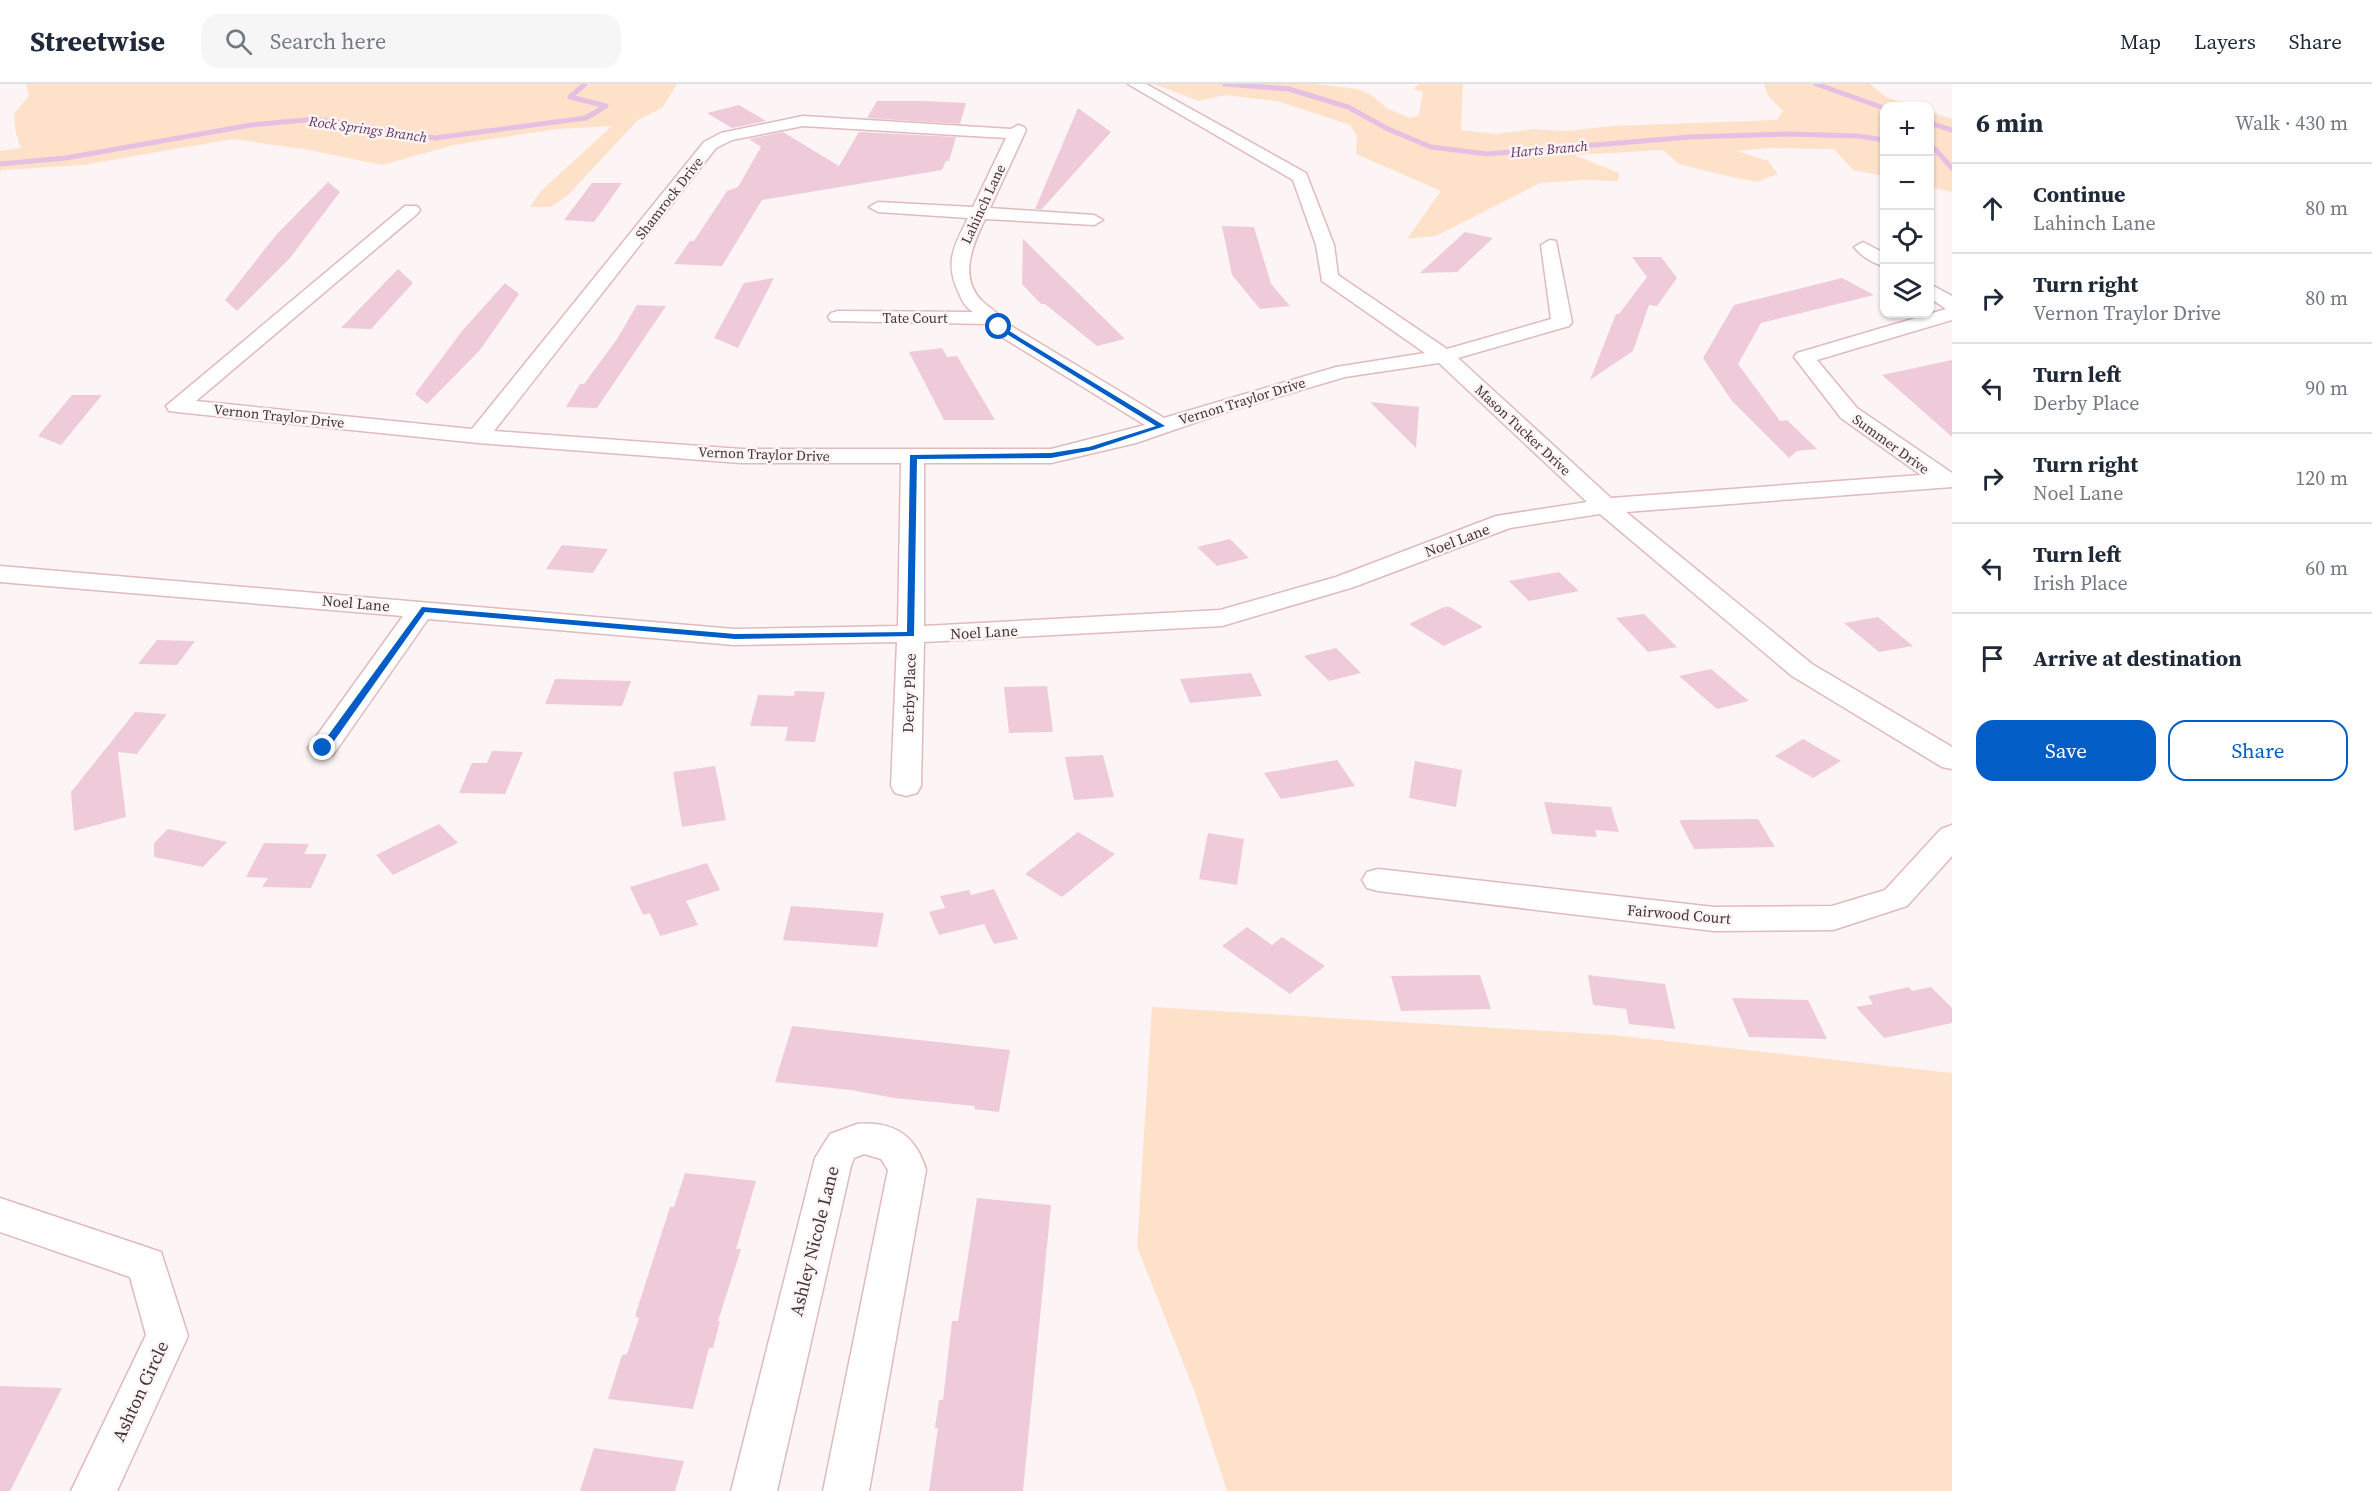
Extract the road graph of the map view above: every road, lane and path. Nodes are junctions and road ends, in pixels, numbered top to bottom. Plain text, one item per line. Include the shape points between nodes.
1 (1135, 84) edge
2 (1017, 132) joint
3 (878, 207) dead end
4 (411, 210) dead end
5 (979, 213) junction
6 (1094, 220) dead end
7 (1550, 245) dead end
8 (1863, 247) dead end
9 (1880, 258) edge
10 (1934, 293) edge
11 (1952, 305) edge
12 (1952, 314) edge
13 (838, 317) dead end
14 (993, 318) junction
15 (1444, 356) junction
16 (1161, 426) junction
17 (478, 436) junction
18 (913, 457) junction
19 (1947, 480) edge
20 (1605, 506) junction
21 (0, 574) edge
22 (422, 609) junction
23 (911, 634) junction
24 (323, 748) dead end
25 (1952, 760) edge
26 (906, 786) dead end
27 (1952, 836) edge
28 (1378, 880) dead end
29 (0, 1215) edge
30 (94, 1491) edge
31 (754, 1491) edge
32 (846, 1491) edge

1 - 15 street, Mason Tucker Drive via 1300,177 1325,245 1329,277
2 - 5 street, Lahinch Lane
2 - 17 street, Shamrock Drive via 803,121 727,136 710,145
3 - 5 street
4 - 17 street, Vernon Traylor Drive via 177,406
5 - 6 street
5 - 14 street, Lahinch Lane via 961,250 960,277 973,303
7 - 15 street, Vernon Traylor Drive via 1563,322
8 - 9 street
10 - 11 street
12 - 19 street, Summer Drive via 1804,357 1849,413
13 - 14 street, Tate Court
14 - 16 street, Lahinch Lane via 999,327
15 - 16 street, Vernon Traylor Drive via 1343,371
15 - 20 street, Mason Tucker Drive
16 - 18 street, Vernon Traylor Drive via 1091,449 1051,456
17 - 18 street, Vernon Traylor Drive via 741,456
18 - 23 street, Derby Place
19 - 20 street, Noel Lane
20 - 23 street, Noel Lane via 1505,521 1345,582 1222,618
20 - 25 street, Mason Tucker Drive via 1802,670
21 - 22 street, Noel Lane
22 - 23 street, Noel Lane via 735,637
22 - 24 street
23 - 26 street, Derby Place
27 - 28 street, Fairwood Court via 1896,898 1833,918 1714,919
29 - 30 street, Ashton Circle via 147,1265 167,1336
31 - 32 street, Ashley Nicole Lane via 832,1166 844,1144 857,1139 875,1140 891,1144 902,1154 907,1170

